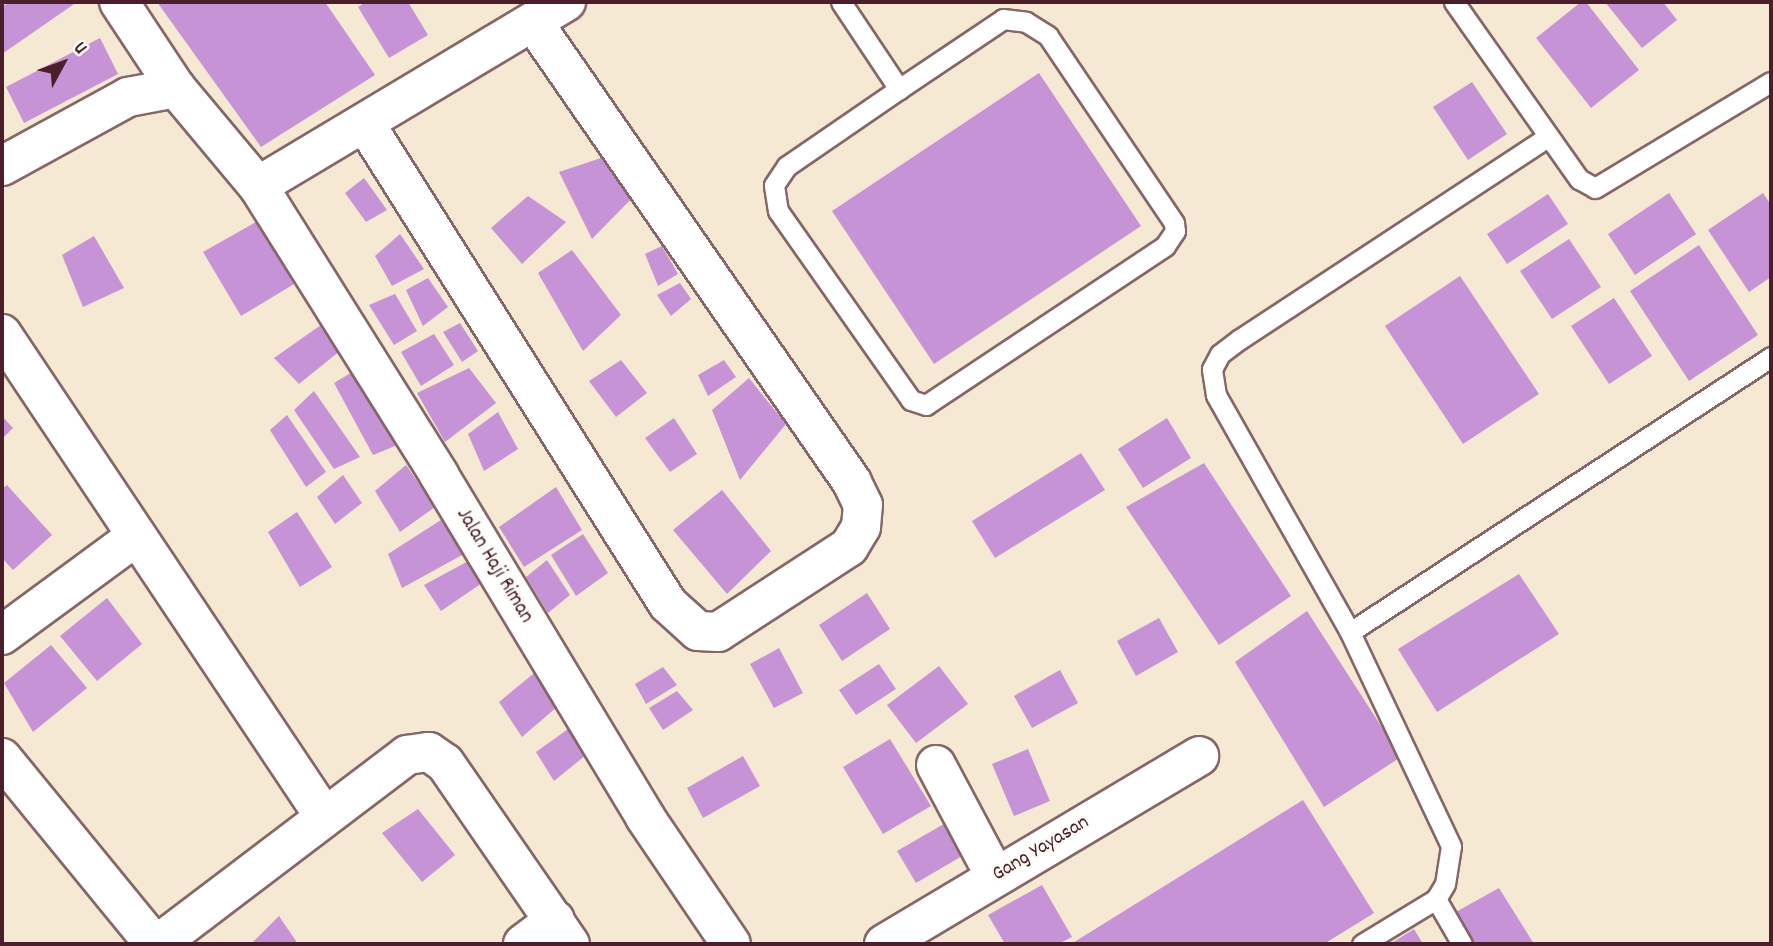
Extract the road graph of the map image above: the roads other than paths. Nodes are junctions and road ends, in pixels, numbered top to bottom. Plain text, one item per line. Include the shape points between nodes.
1 (119, 2) edge
2 (566, 2) edge
3 (841, 2) edge
4 (1454, 2) edge
5 (533, 22) junction
6 (1771, 82) edge
7 (176, 88) junction
8 (898, 89) junction
9 (366, 125) junction
10 (1547, 136) junction
11 (2, 166) edge
12 (258, 186) junction
13 (2, 334) edge
14 (1771, 357) edge
15 (134, 538) junction
16 (1350, 632) junction
17 (2, 635) edge
18 (1199, 756) dead end
19 (2, 758) edge
20 (936, 765) dead end
21 (324, 816) junction
22 (995, 876) junction
23 (1436, 899) junction
24 (562, 932) edge
25 (156, 944) edge
26 (523, 944) edge
27 (731, 944) edge
28 (884, 944) edge
29 (1362, 944) edge
30 (1462, 944) edge

1 - 7 street, Jalan Haji Riman
2 - 5 street
3 - 8 lane
4 - 10 lane
5 - 9 street
5 - 9 street via 852,482 863,505 861,527 849,547 718,632 698,631 668,604
6 - 10 lane via 1595,188 1578,179
7 - 11 street via 128,97
7 - 12 street, Jalan Haji Riman
8 - 8 lane via 1003,19 1026,22 1048,36 1174,223 1175,231 1165,246 926,405 911,400 778,211 774,185 787,166
9 - 12 street
10 - 16 lane via 1240,339 1220,354 1212,369 1216,395
12 - 27 street, Jalan Haji Riman via 645,817
13 - 15 street
14 - 16 lane
15 - 17 street
15 - 21 street
16 - 23 lane via 1451,846 1445,884
18 - 22 street, Gang Yayasan
19 - 25 street
20 - 22 street
21 - 24 street via 407,755 429,752 445,763
21 - 25 street
22 - 28 street, Gang Yayasan
23 - 29 lane
23 - 30 lane
24 - 26 street

